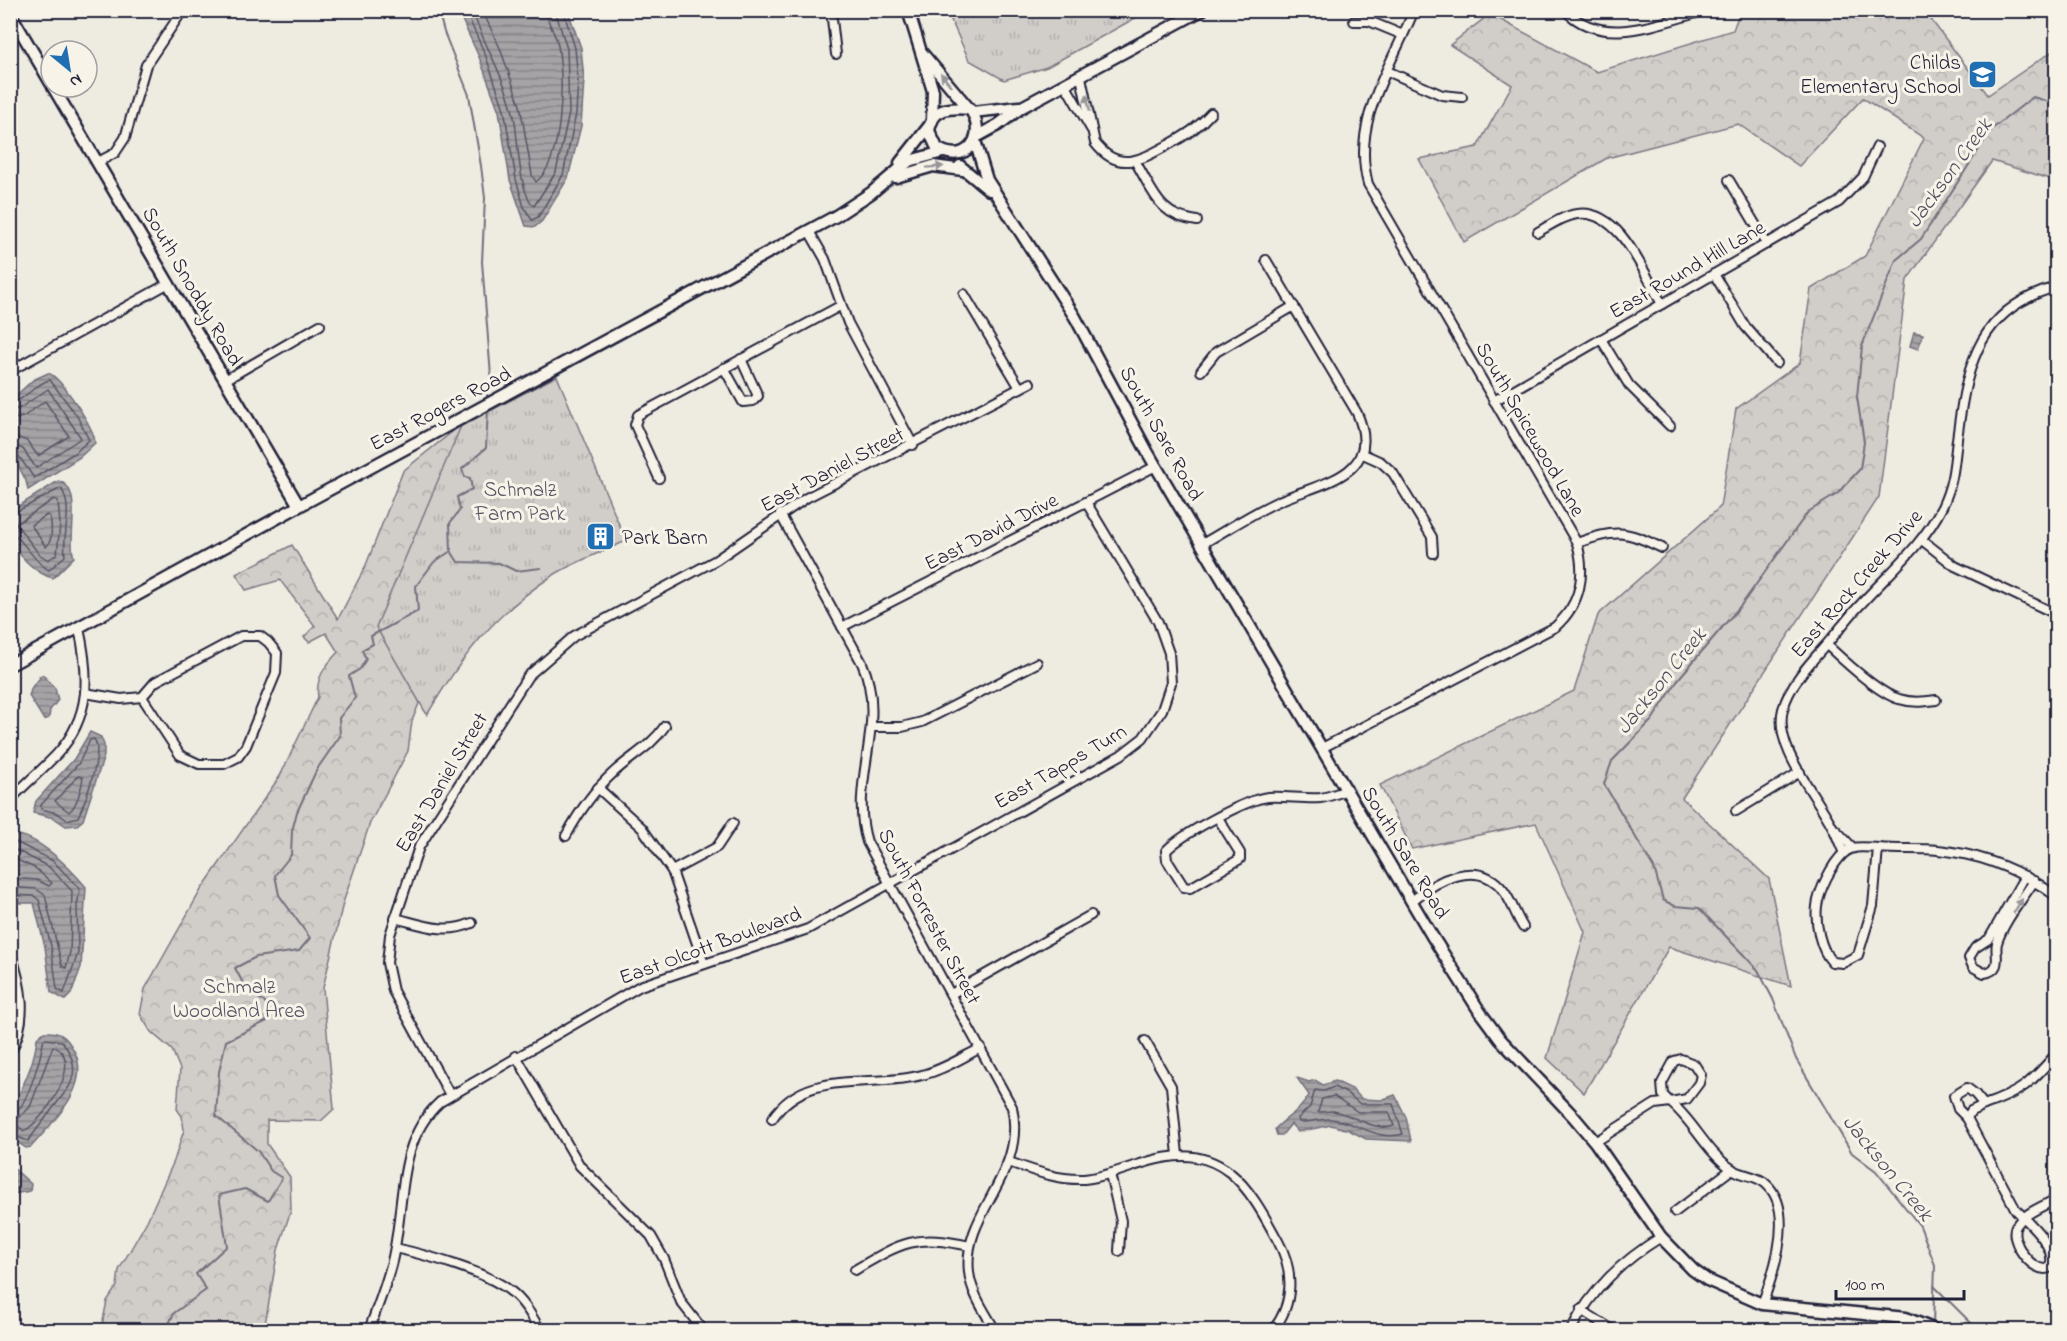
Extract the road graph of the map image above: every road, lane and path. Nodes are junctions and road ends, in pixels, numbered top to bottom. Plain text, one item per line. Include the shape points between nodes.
1 (183, 10) edge
2 (831, 10) edge
3 (908, 10) edge
4 (1202, 10) edge
5 (1414, 10) edge
6 (1565, 10) edge
7 (1708, 10) edge
8 (10, 14) edge
9 (1354, 21) dead end
10 (1403, 35) junction
11 (922, 53) junction
12 (836, 54) dead end
13 (39, 63) edge
14 (1387, 71) junction
15 (1081, 77) junction
16 (1066, 86) junction
17 (1462, 97) dead end
18 (60, 99) edge
19 (1022, 107) junction
20 (970, 110) junction
21 (1211, 113) dead end
22 (931, 123) junction
23 (998, 125) junction
24 (1091, 129) junction
25 (975, 139) junction
26 (1878, 147) dead end
27 (945, 153) junction
28 (1136, 161) junction
29 (98, 162) junction
30 (963, 170) junction
31 (985, 174) junction
32 (1729, 180) dead end
33 (884, 181) junction
34 (871, 193) junction
35 (1002, 203) junction
36 (1197, 221) dead end
37 (809, 231) junction
38 (1538, 232) dead end
39 (1767, 244) junction
40 (1266, 260) dead end
41 (1714, 274) junction
42 (169, 283) junction
43 (2056, 287) edge
44 (964, 294) dead end
45 (1662, 304) junction
46 (840, 306) junction
47 (1294, 306) junction
48 (320, 325) dead end
49 (1601, 339) junction
50 (741, 358) junction
51 (1777, 363) dead end
52 (724, 368) junction
53 (10, 371) edge
54 (1201, 371) dead end
55 (225, 380) junction
56 (1030, 383) dead end
57 (1020, 388) junction
58 (1494, 401) junction
59 (1670, 426) dead end
60 (913, 445) junction
61 (1361, 453) junction
62 (1156, 466) junction
63 (659, 478) dead end
64 (1086, 502) junction
65 (299, 506) junction
66 (780, 513) junction
67 (1922, 540) junction
68 (1576, 543) junction
69 (1202, 544) junction
70 (1662, 548) dead end
71 (1433, 553) dead end
72 (2056, 614) edge
73 (79, 627) junction
74 (842, 627) junction
75 (1827, 645) junction
76 (1037, 663) dead end
77 (10, 665) edge
78 (85, 693) junction
79 (142, 697) junction
80 (1936, 700) dead end
81 (665, 726) dead end
82 (872, 727) junction
83 (1322, 748) junction
84 (1800, 772) junction
85 (598, 788) junction
86 (1347, 790) junction
87 (10, 800) edge
88 (1736, 811) dead end
89 (1218, 818) junction
90 (733, 823) dead end
91 (1833, 827) junction
92 (566, 836) dead end
93 (1853, 848) junction
94 (1878, 848) junction
95 (1844, 853) junction
96 (672, 872) junction
97 (2025, 876) junction
98 (2034, 881) junction
99 (890, 884) junction
100 (2056, 896) edge
101 (1412, 901) junction
102 (1091, 915) dead end
103 (395, 918) junction
104 (2004, 922) junction
105 (472, 923) dead end
106 (1523, 927) dead end
107 (1985, 943) junction
108 (1996, 949) junction
109 (10, 951) edge
110 (704, 964) junction
111 (951, 994) junction
112 (1145, 1041) dead end
113 (981, 1048) junction
114 (10, 1053) edge
115 (2056, 1054) edge
116 (516, 1056) junction
117 (450, 1095) junction
118 (1670, 1102) junction
119 (1984, 1105) junction
120 (1966, 1118) junction
121 (772, 1119) dead end
122 (1595, 1142) junction
123 (1178, 1155) junction
124 (1009, 1162) junction
125 (1732, 1169) junction
126 (1110, 1174) junction
127 (2056, 1199) edge
128 (1675, 1212) dead end
129 (2024, 1218) junction
130 (1661, 1237) junction
131 (970, 1246) junction
132 (395, 1248) junction
133 (1119, 1251) dead end
134 (855, 1270) dead end
135 (1762, 1304) junction
136 (1581, 1310) junction
137 (369, 1330) edge
138 (540, 1330) edge
139 (703, 1330) edge
140 (995, 1330) edge
141 (1273, 1330) edge
142 (1571, 1330) edge
143 (1612, 1330) edge
144 (1935, 1330) edge

1 - 29 street via 146,65 125,138 115,153
2 - 12 street
3 - 11 main road
4 - 15 main road
5 - 10 street, South Spicewood Lane
6 - 7 street via 1591,29 1611,32
8 - 13 main road, South Snoddy Road
9 - 10 street via 1369,21
10 - 14 street, South Spicewood Lane
20 -> 11 main road
11 - 22 main road via 933,91
14 - 17 street via 1442,95
14 - 58 street, South Spicewood Lane via 1368,114 1364,135 1368,184
15 - 16 main road
24 -> 15 street
16 - 19 main road
16 - 24 street
18 - 29 main road, South Snoddy Road
19 - 20 main road
19 - 23 main road
20 - 22 main road via 947,108 936,114
20 - 25 main road via 977,123
21 - 28 street via 1200,127
22 - 27 main road via 930,138
22 - 33 main road, East Rogers Road
23 - 25 main road
23 - 31 main road via 984,145
24 - 28 street via 1095,142 1108,156
25 - 27 main road via 965,151
25 - 31 main road, South Sare Road
26 - 39 street, East Round Hill Lane via 1870,166 1848,195
27 - 30 main road, South Sare Road
27 - 33 main road, East Rogers Road via 914,158
28 - 36 street via 1168,212 1179,219
29 - 42 main road, South Snoddy Road
34 -> 30 main road via 911,171 939,165
30 - 35 main road, South Sare Road
31 - 35 main road, South Sare Road
32 - 39 street
33 - 34 main road, East Rogers Road
34 - 37 main road, East Rogers Road
35 - 62 main road, South Sare Road via 1096,353
37 - 46 street via 827,265
37 - 65 main road, East Rogers Road
38 - 45 street via 1579,214 1605,220 1618,230
39 - 41 street, East Round Hill Lane
40 - 47 street
41 - 45 street, East Round Hill Lane
41 - 51 street via 1745,326
42 - 53 street
42 - 55 main road, South Snoddy Road
43 - 67 street, East Rock Creek Drive via 2005,311 1975,351 1961,414 1956,471
44 - 57 street
45 - 49 street, East Round Hill Lane
46 - 50 street
46 - 60 street
47 - 54 street via 1216,352
47 - 61 street via 1357,414 1363,435
48 - 55 street
49 - 58 street, East Round Hill Lane
49 - 59 street via 1629,385
50 - 52 street
50 - 52 street via 758,390 753,401 743,402
52 - 63 street via 635,420
55 - 65 main road, South Snoddy Road
56 - 57 street, East Daniel Street
57 - 60 street, East Daniel Street
58 - 68 street, South Spicewood Lane
60 - 66 street, East Daniel Street
61 - 69 street via 1350,470 1336,481 1280,500
61 - 71 street via 1393,472 1432,537
62 - 64 street, East David Drive
62 - 69 main road, South Sare Road
64 - 74 street, East David Drive
64 - 99 street, East Tapps Turn via 1166,640 1171,683 1156,722 1135,746 1121,755
65 - 73 main road, East Rogers Road
66 - 74 street, South Forrester Street
66 - 103 street, East Daniel Street via 716,560 574,636 528,676 419,847
67 - 72 street via 1956,566
67 - 75 street, East Rock Creek Drive
68 - 70 street via 1619,533 1642,537
68 - 83 street, South Spicewood Lane via 1582,562 1580,590 1556,627
69 - 83 main road, South Sare Road
73 - 77 main road, East Rogers Road
73 - 78 street via 87,669
74 - 82 street, South Forrester Street via 870,686
75 - 80 street via 1844,662 1897,699 1915,703
75 - 84 street, East Rock Creek Drive via 1804,670 1783,710 1782,729
76 - 82 street via 922,722
78 - 79 street via 121,699
78 - 87 street via 80,716 66,743
79 - 79 street via 180,755 199,764 221,765 238,757 246,746 276,674 277,653 260,636 241,636 155,682
81 - 85 street via 654,743
82 - 99 street, South Forrester Street via 861,816 867,842
83 - 86 main road, South Sare Road
84 - 88 street
84 - 91 street, East Rock Creek Drive
85 - 92 street via 581,808
85 - 96 street via 642,828
86 - 89 street via 1322,798 1258,799
86 - 101 main road, South Sare Road
89 - 89 street via 1166,851 1167,860 1184,887 1190,888 1240,859
90 - 96 street via 717,847
91 - 93 street, East Rock Creek Drive
91 - 95 street, East Rock Creek Drive
93 - 94 street
93 - 95 street
94 - 95 street via 1874,898 1865,938 1858,956 1843,963 1832,962 1826,955 1816,915 1820,894
94 - 97 street via 1974,855
96 - 110 street
97 - 98 street
97 - 104 street
98 - 100 street
104 -> 98 street
99 - 110 street, East Olcott Boulevard via 808,929
99 - 111 street, South Forrester Street
101 - 106 street via 1449,878 1473,873 1504,891
101 - 122 main road, South Sare Road via 1500,1039
102 - 111 street
103 - 105 street via 447,930
103 - 117 street, East Daniel Street via 387,963 393,991
104 - 107 street
104 - 108 street
107 - 108 street
107 - 108 street via 1975,948 1969,958 1984,973 1992,970 1998,960
109 - 114 street via 19,980 23,1018
110 - 116 street, East Olcott Boulevard via 640,986
111 - 113 street, South Forrester Street
112 - 123 street via 1171,1086
113 - 121 street via 922,1076 826,1083 786,1101
113 - 124 street, South Forrester Street via 1012,1107 1015,1139
115 - 119 street via 2030,1084
116 - 117 street, East Olcott Boulevard
116 - 139 street via 580,1166 651,1236 681,1302
117 - 132 street, East Olcott Boulevard via 435,1107 413,1140
118 - 118 street via 1661,1090 1665,1074 1674,1061 1681,1059 1694,1064 1701,1075 1699,1083 1687,1099
118 - 122 street via 1655,1104
118 - 125 street
119 - 120 street
119 - 120 street via 1967,1088 1958,1091 1955,1103
120 - 129 street via 2007,1195
122 - 130 main road, South Sare Road
123 - 126 street
123 - 141 street via 1214,1162 1236,1176 1277,1239 1287,1262 1290,1283 1286,1306
124 - 126 street via 1064,1178
124 - 131 street, South Forrester Street
125 - 128 street
125 - 135 street via 1763,1180 1776,1197 1781,1244
126 - 133 street via 1121,1221
127 - 129 street
129 - 129 street via 2015,1227 2014,1236 2034,1267 2045,1270 2052,1262 2051,1255
130 - 135 main road, South Sare Road via 1680,1259 1707,1280
130 - 136 street via 1612,1273
131 - 134 street via 937,1239 917,1240 896,1246
131 - 140 street, South Forrester Street via 971,1285
132 - 137 street, East Olcott Boulevard
132 - 138 street via 419,1253 508,1289
135 - 144 main road, South Sare Road via 1906,1318
136 - 142 street
136 - 143 street

